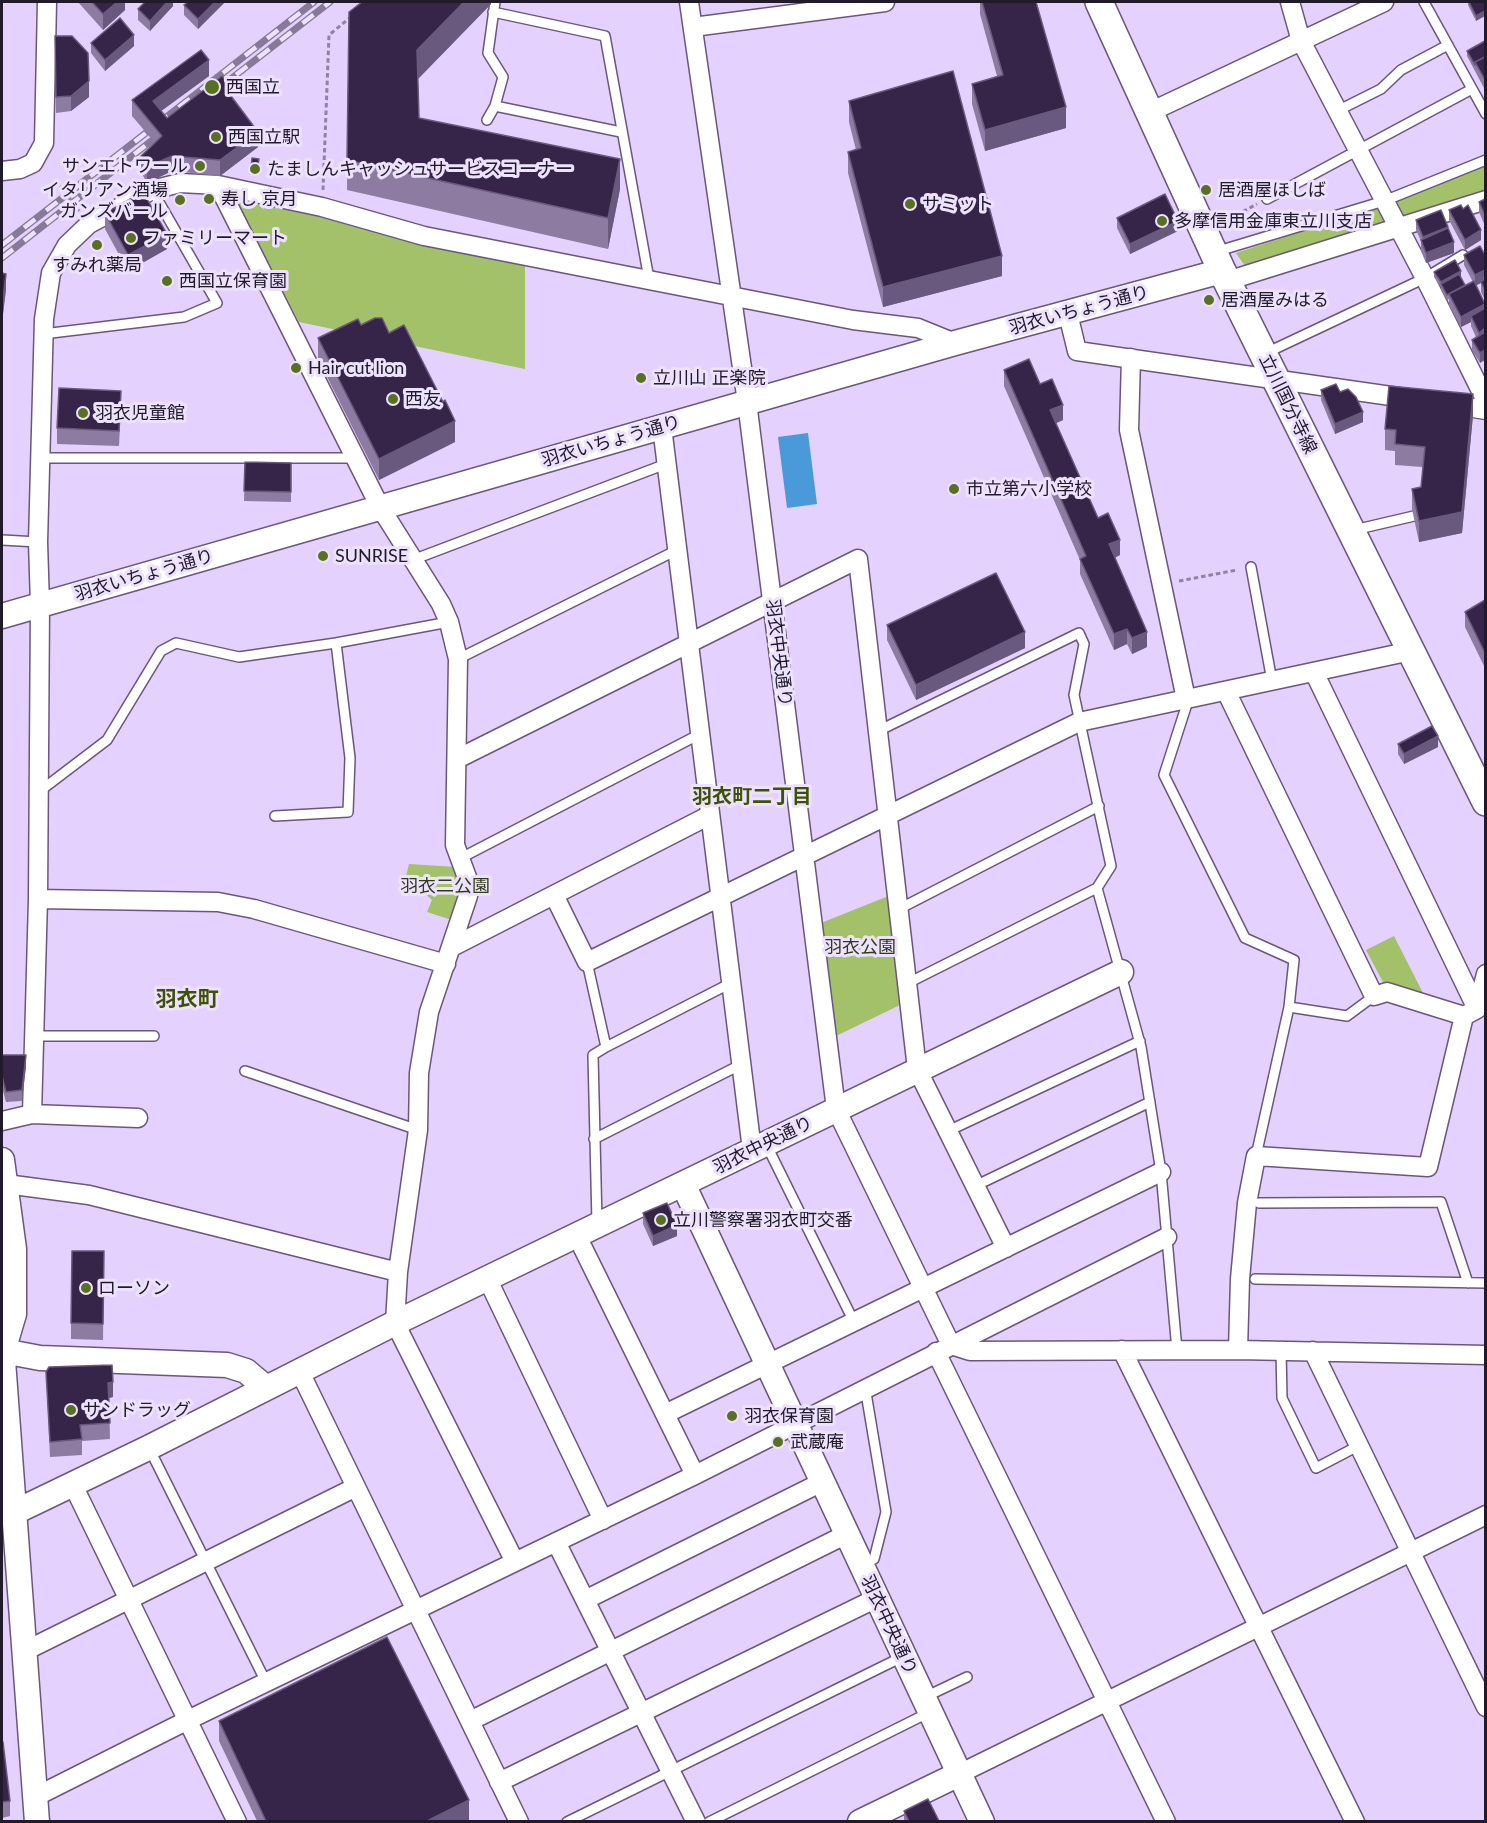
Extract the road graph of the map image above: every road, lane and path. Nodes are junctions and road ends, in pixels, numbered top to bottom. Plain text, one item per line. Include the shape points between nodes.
1 (48, 2) edge
2 (495, 2) edge
3 (689, 2) edge
4 (885, 2) edge
5 (1099, 2) edge
6 (1290, 2) edge
7 (1384, 2) edge
8 (1424, 2) edge
9 (859, 3) edge
10 (494, 12) junction
11 (353, 15) edge
12 (693, 27) junction
13 (1301, 41) junction
14 (1448, 45) junction
15 (1472, 89) junction
16 (495, 106) junction
17 (1337, 111) junction
18 (1148, 113) junction
19 (1485, 114) edge
20 (487, 120) dead end
21 (621, 132) junction
22 (1357, 149) junction
23 (1485, 160) edge
24 (2, 171) edge
25 (60, 186) dead end
26 (218, 186) junction
27 (152, 190) junction
28 (1267, 199) joint
29 (1485, 200) edge
30 (1384, 201) junction
31 (322, 207) junction
32 (89, 224) junction
33 (1219, 224) dead end
34 (1399, 229) junction
35 (1462, 255) edge
36 (1221, 268) junction
37 (1425, 278) junction
38 (649, 279) junction
39 (731, 297) junction
40 (1068, 314) junction
41 (43, 334) junction
42 (956, 343) junction
43 (1263, 354) junction
44 (1131, 358) junction
45 (1276, 380) junction
46 (1485, 401) edge
47 (747, 402) junction
48 (1485, 410) edge
49 (662, 427) junction
50 (40, 458) junction
51 (354, 458) junction
52 (666, 464) junction
53 (380, 507) junction
54 (1414, 516) edge
55 (1351, 530) junction
56 (2, 540) edge
57 (38, 542) junction
58 (677, 550) junction
59 (415, 559) junction
60 (1251, 567) joint
61 (1164, 585) junction
62 (772, 602) junction
63 (40, 605) junction
64 (2, 616) edge
65 (449, 622) junction
66 (336, 643) junction
67 (689, 644) junction
68 (1411, 651) junction
69 (458, 659) junction
70 (1314, 672) junction
71 (1272, 681) junction
72 (1226, 691) junction
73 (1186, 699) junction
74 (1079, 722) junction
75 (878, 730) junction
76 (700, 735) junction
77 (457, 759) junction
78 (38, 792) junction
79 (1485, 802) edge
80 (1099, 806) junction
81 (710, 815) junction
82 (889, 815) junction
83 (275, 816) dead end
84 (804, 856) junction
85 (459, 859) junction
86 (1097, 888) junction
87 (554, 895) junction
88 (721, 897) junction
89 (38, 899) junction
90 (899, 909) junction
91 (449, 955) junction
92 (587, 962) junction
93 (1121, 972) junction
94 (1485, 974) edge
95 (731, 982) junction
96 (908, 982) junction
97 (1374, 996) junction
98 (1289, 1007) junction
99 (1470, 1012) junction
100 (35, 1036) junction
101 (154, 1036) dead end
102 (1140, 1041) junction
103 (606, 1047) junction
104 (742, 1065) junction
105 (917, 1069) junction
106 (245, 1071) dead end
107 (1150, 1102) junction
108 (836, 1109) junction
109 (32, 1114) junction
110 (138, 1118) dead end
111 (2, 1121) edge
112 (418, 1130) junction
113 (948, 1131) junction
114 (594, 1139) junction
115 (759, 1147) junction
116 (1256, 1156) junction
117 (2, 1160) edge
118 (1161, 1172) junction
119 (6, 1184) junction
120 (683, 1184) junction
121 (975, 1186) junction
122 (1259, 1203) dead end
123 (587, 1229) junction
124 (1167, 1237) junction
125 (1006, 1248) junction
126 (398, 1272) junction
127 (487, 1278) junction
128 (1255, 1279) dead end
129 (1468, 1282) junction
130 (1485, 1283) edge
131 (923, 1288) junction
132 (854, 1322) junction
133 (395, 1323) junction
134 (943, 1349) junction
135 (2, 1350) edge
136 (1122, 1350) junction
137 (1177, 1350) junction
138 (1238, 1350) junction
139 (1281, 1350) junction
140 (1312, 1351) junction
141 (1485, 1355) edge
142 (768, 1364) junction
143 (300, 1372) junction
144 (265, 1387) junction
145 (865, 1388) junction
146 (665, 1414) junction
147 (795, 1422) junction
148 (1358, 1446) junction
149 (148, 1448) junction
150 (695, 1475) junction
151 (822, 1482) junction
152 (73, 1485) junction
153 (356, 1487) junction
154 (15, 1512) junction
155 (1485, 1515) edge
156 (603, 1520) junction
157 (847, 1534) junction
158 (556, 1542) junction
159 (1409, 1553) junction
160 (206, 1562) junction
161 (515, 1562) junction
162 (861, 1565) junction
163 (877, 1598) junction
164 (129, 1599) junction
165 (585, 1600) junction
166 (415, 1609) junction
167 (1258, 1627) junction
168 (25, 1651) junction
169 (611, 1651) junction
170 (904, 1656) junction
171 (967, 1677) dead end
172 (266, 1682) junction
173 (1107, 1701) junction
174 (927, 1705) junction
175 (1485, 1707) edge
176 (642, 1713) junction
177 (188, 1720) junction
178 (470, 1721) junction
179 (670, 1771) junction
180 (959, 1774) junction
181 (499, 1782) junction
182 (35, 1797) junction
183 (37, 1821) edge
184 (237, 1821) edge
185 (519, 1821) edge
186 (567, 1821) edge
187 (696, 1821) edge
188 (709, 1821) edge
189 (860, 1821) edge
190 (982, 1821) edge
191 (1166, 1821) edge
192 (1354, 1821) edge

1 - 24 street via 44,142 33,163
2 - 10 lane
3 - 12 street, 羽衣中央通り
4 - 9 street
5 - 18 main road, 立川国分寺線
6 - 13 street
7 - 13 street
8 - 14 lane
9 - 12 street
10 - 16 lane via 488,53 503,77
10 - 21 lane via 605,36
11 - 31 path via 329,35
12 - 39 street, 羽衣中央通り
13 - 17 street
13 - 18 street
14 - 15 lane
14 - 17 lane via 1401,70 1381,89
15 - 19 lane
15 - 22 lane
16 - 20 lane
16 - 21 lane
17 - 22 street
18 - 36 main road, 立川国分寺線
21 - 38 lane
22 - 28 lane
22 - 30 street
23 - 30 lane
25 - 32 path
26 - 27 street via 180,183
26 - 31 street
26 - 51 street
27 - 32 street
27 - 41 lane via 216,303 184,317
28 - 33 path
29 - 34 street
30 - 34 street
30 - 36 lane
31 - 38 street via 424,236
32 - 41 street via 67,245 51,273
34 - 36 street
34 - 37 street
35 - 37 lane
36 - 40 street, 羽衣いちょう通り
36 - 43 main road, 立川国分寺線
37 - 43 lane
37 - 46 street
38 - 39 street
39 - 42 street via 918,328
39 - 47 street, 羽衣中央通り
40 - 42 street, 羽衣いちょう通り
40 - 44 street via 1077,351
41 - 50 street
42 - 47 street, 羽衣いちょう通り
43 - 45 main road, 立川国分寺線
44 - 45 street
44 - 61 street via 1129,430
45 - 48 street
45 - 55 main road, 立川国分寺線
47 - 49 street, 羽衣いちょう通り
47 - 62 street, 羽衣中央通り
49 - 52 street
49 - 53 street, 羽衣いちょう通り
50 - 51 lane
50 - 57 street
51 - 53 street
52 - 58 street
52 - 59 lane
53 - 59 street
53 - 63 street, 羽衣いちょう通り
54 - 55 lane
55 - 68 main road, 立川国分寺線
56 - 57 lane
57 - 63 street
58 - 67 street
58 - 69 lane
59 - 65 street
60 - 61 path
60 - 71 lane
61 - 73 street
62 - 67 street
62 - 75 street via 858,559
62 - 84 street, 羽衣中央通り
63 - 64 street, 羽衣いちょう通り
63 - 78 street
65 - 66 lane
65 - 69 street
66 - 78 lane via 240,657 176,643 160,651 107,740
66 - 83 lane via 350,758 348,812
67 - 76 street
67 - 77 street
68 - 70 street
68 - 79 main road, 立川国分寺線
69 - 77 street
70 - 71 street
70 - 99 street
71 - 72 street
72 - 73 street
72 - 97 street
73 - 74 street
73 - 98 lane via 1164,775 1245,938 1294,960
74 - 75 lane via 1074,695 1084,644 1079,633
74 - 80 lane
74 - 82 street
75 - 82 street
76 - 81 street
76 - 85 lane
77 - 85 street via 455,845
78 - 89 street
80 - 86 lane via 1111,866
80 - 90 lane
81 - 87 street
81 - 88 street
82 - 84 street
82 - 90 street
84 - 88 street
84 - 108 street, 羽衣中央通り
85 - 91 street via 468,880 468,897
86 - 93 lane
86 - 96 lane
87 - 91 street
87 - 92 street
88 - 92 street
88 - 95 street
89 - 91 street via 218,902
89 - 100 street
90 - 96 street
91 - 112 street via 429,1012 419,1073
92 - 103 lane
93 - 102 lane
93 - 105 street
94 - 99 street
95 - 103 lane
95 - 104 street
96 - 105 street
97 - 98 lane via 1347,1016
97 - 99 street via 1387,992
98 - 116 lane
99 - 116 street via 1428,1167
100 - 101 lane
100 - 109 street
102 - 107 lane
102 - 113 lane
103 - 114 lane via 593,1055
104 - 114 lane
104 - 115 street
105 - 108 street
105 - 113 street
106 - 112 lane
107 - 118 lane
107 - 121 lane
108 - 115 street, 羽衣中央通り
108 - 131 street
109 - 110 street
109 - 111 street
112 - 126 street
113 - 121 street
114 - 123 lane
115 - 120 street, 羽衣中央通り
115 - 132 lane
116 - 138 street via 1247,1203
117 - 119 street
118 - 124 lane
118 - 125 street
119 - 126 street via 89,1195
119 - 135 street via 14,1249 14,1314
120 - 123 street
120 - 142 street, 羽衣中央通り
121 - 125 street
122 - 129 lane via 1441,1202
123 - 127 street
123 - 146 street
124 - 134 street
124 - 137 lane
125 - 131 street
126 - 133 street
127 - 133 street
127 - 156 street
128 - 129 lane
129 - 130 lane
131 - 132 street
131 - 134 street
132 - 142 street
133 - 143 street
133 - 161 street
134 - 136 street
134 - 145 street
134 - 173 street
135 - 144 street via 40,1358 227,1365 246,1371
135 - 154 street
136 - 137 street
136 - 167 street
137 - 138 street
138 - 139 street
139 - 140 street
139 - 148 lane via 1282,1398 1316,1468
140 - 141 street
140 - 148 street
142 - 146 street
142 - 147 street, 羽衣中央通り
143 - 144 street
143 - 153 street
144 - 149 street
145 - 147 street
145 - 162 lane via 886,1512 874,1559
146 - 150 street
147 - 150 street
147 - 151 street, 羽衣中央通り
148 - 159 street
149 - 152 street
149 - 160 lane
150 - 156 street
151 - 157 street, 羽衣中央通り
151 - 165 street
152 - 154 street
152 - 164 street
153 - 160 street
153 - 166 street
154 - 168 street
155 - 159 street
156 - 158 street
157 - 162 street, 羽衣中央通り
157 - 169 street
158 - 161 street
158 - 165 street
159 - 167 street
159 - 175 street
160 - 164 street
160 - 172 lane
161 - 166 street
162 - 163 street, 羽衣中央通り
163 - 170 street, 羽衣中央通り
163 - 176 street
164 - 168 street
164 - 177 street
165 - 169 street
166 - 172 street
166 - 178 street
167 - 173 street
167 - 192 street
168 - 182 street
169 - 176 street
169 - 178 street
170 - 174 street, 羽衣中央通り
170 - 179 lane
171 - 174 lane
172 - 177 street
173 - 180 street
173 - 191 street
174 - 180 street, 羽衣中央通り
174 - 188 lane
176 - 179 street
176 - 181 street
177 - 182 street
177 - 184 street
178 - 181 street
179 - 186 lane
179 - 187 street
180 - 189 street
180 - 190 street, 羽衣中央通り
181 - 185 street
182 - 183 street

